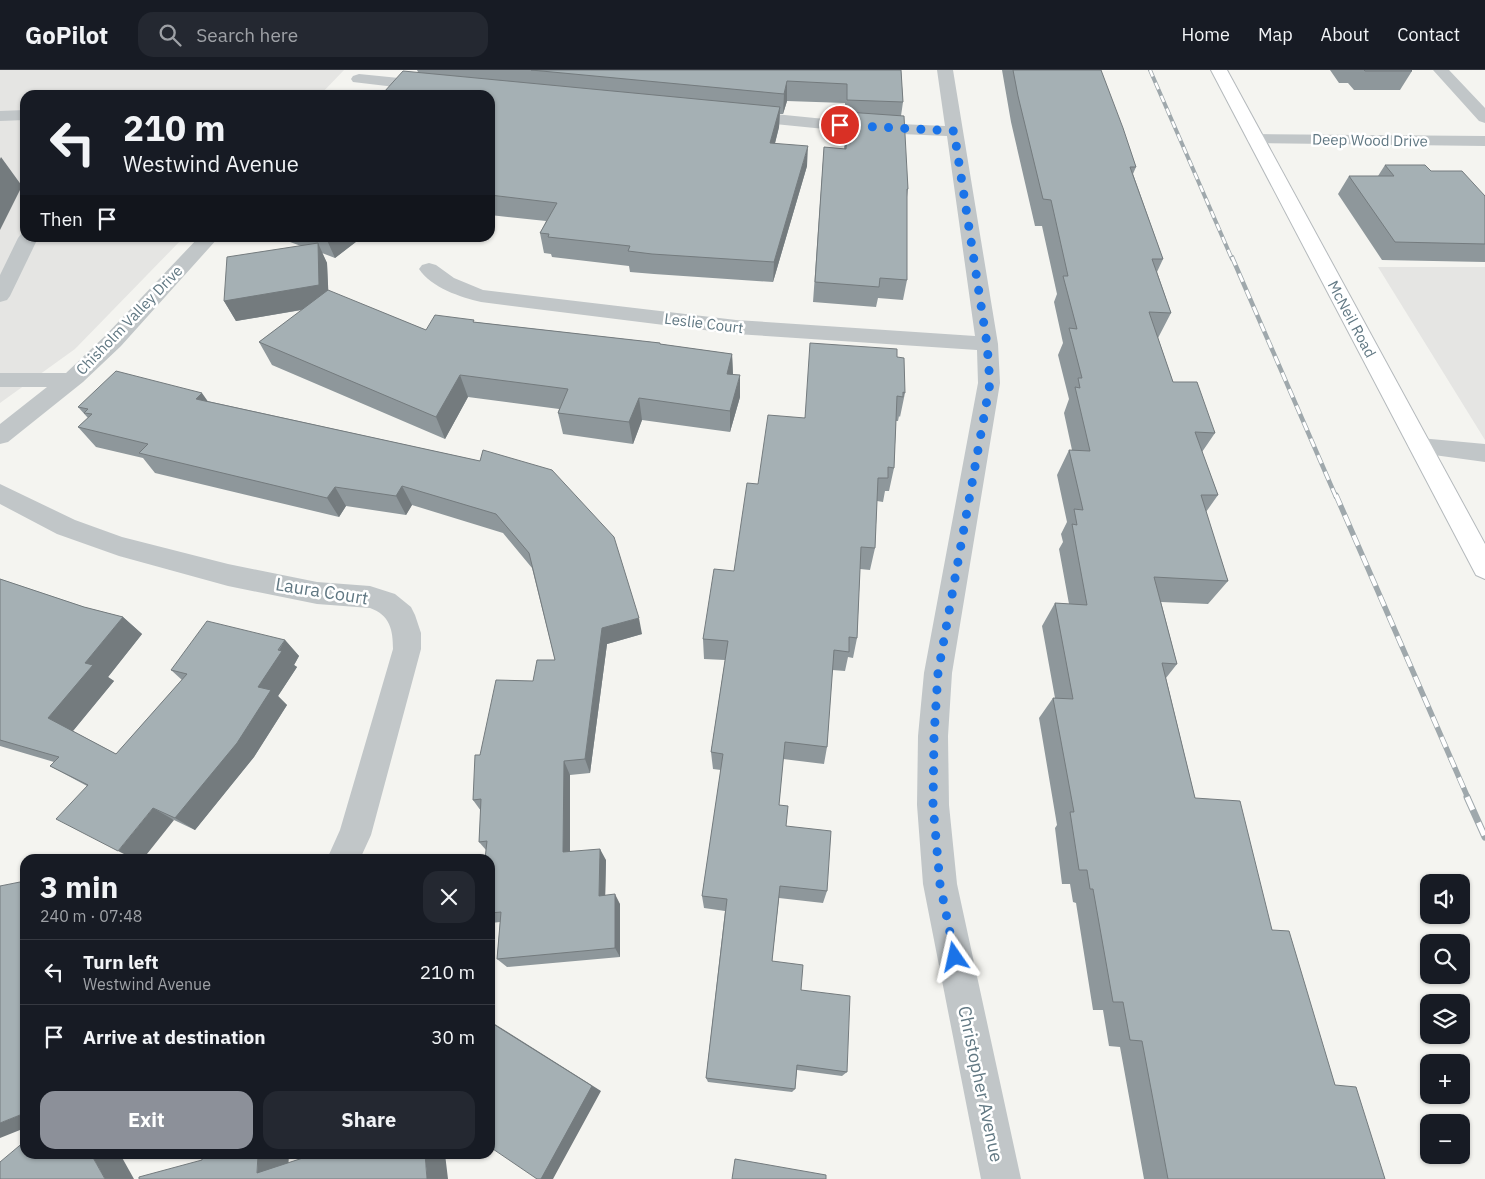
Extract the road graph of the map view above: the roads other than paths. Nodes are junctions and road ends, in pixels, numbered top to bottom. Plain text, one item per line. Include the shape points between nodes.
1 (945, 70) edge
2 (1219, 70) edge
3 (1441, 70) edge
4 (363, 74) edge
5 (447, 88) edge
6 (349, 90) edge
7 (727, 114) edge
8 (20, 115) edge
9 (0, 116) edge
10 (1485, 118) edge
11 (954, 131) junction
12 (1255, 139) junction
13 (1485, 141) edge
14 (26, 242) edge
15 (204, 242) edge
16 (429, 269) dead end
17 (0, 296) edge
18 (987, 344) junction
19 (0, 380) edge
20 (70, 380) junction
21 (0, 436) edge
22 (1420, 446) junction
23 (1485, 453) edge
24 (0, 493) edge
25 (1485, 568) edge
26 (346, 854) edge
27 (1001, 1179) edge

1 - 11 street, Christopher Avenue
2 - 12 main road, McNeil Road
3 - 10 street
4 - 5 street
4 - 6 street
7 - 11 street via 855,127
8 - 9 street
11 - 18 street, Christopher Avenue
12 - 13 street, Deep Wood Drive
12 - 22 main road, McNeil Road
14 - 17 street
15 - 20 street, Chisholm Valley Drive via 113,341
16 - 18 street, Leslie Court via 457,289 481,296 736,327
18 - 27 street, Christopher Avenue via 990,383 938,673 933,805 940,884
19 - 20 street
20 - 21 street, Chisholm Valley Drive
22 - 23 street
22 - 25 main road, McNeil Road
24 - 26 street, Laura Court via 66,527 119,546 237,577 317,593 370,598 385,602 401,615 408,633 407,649 355,835

